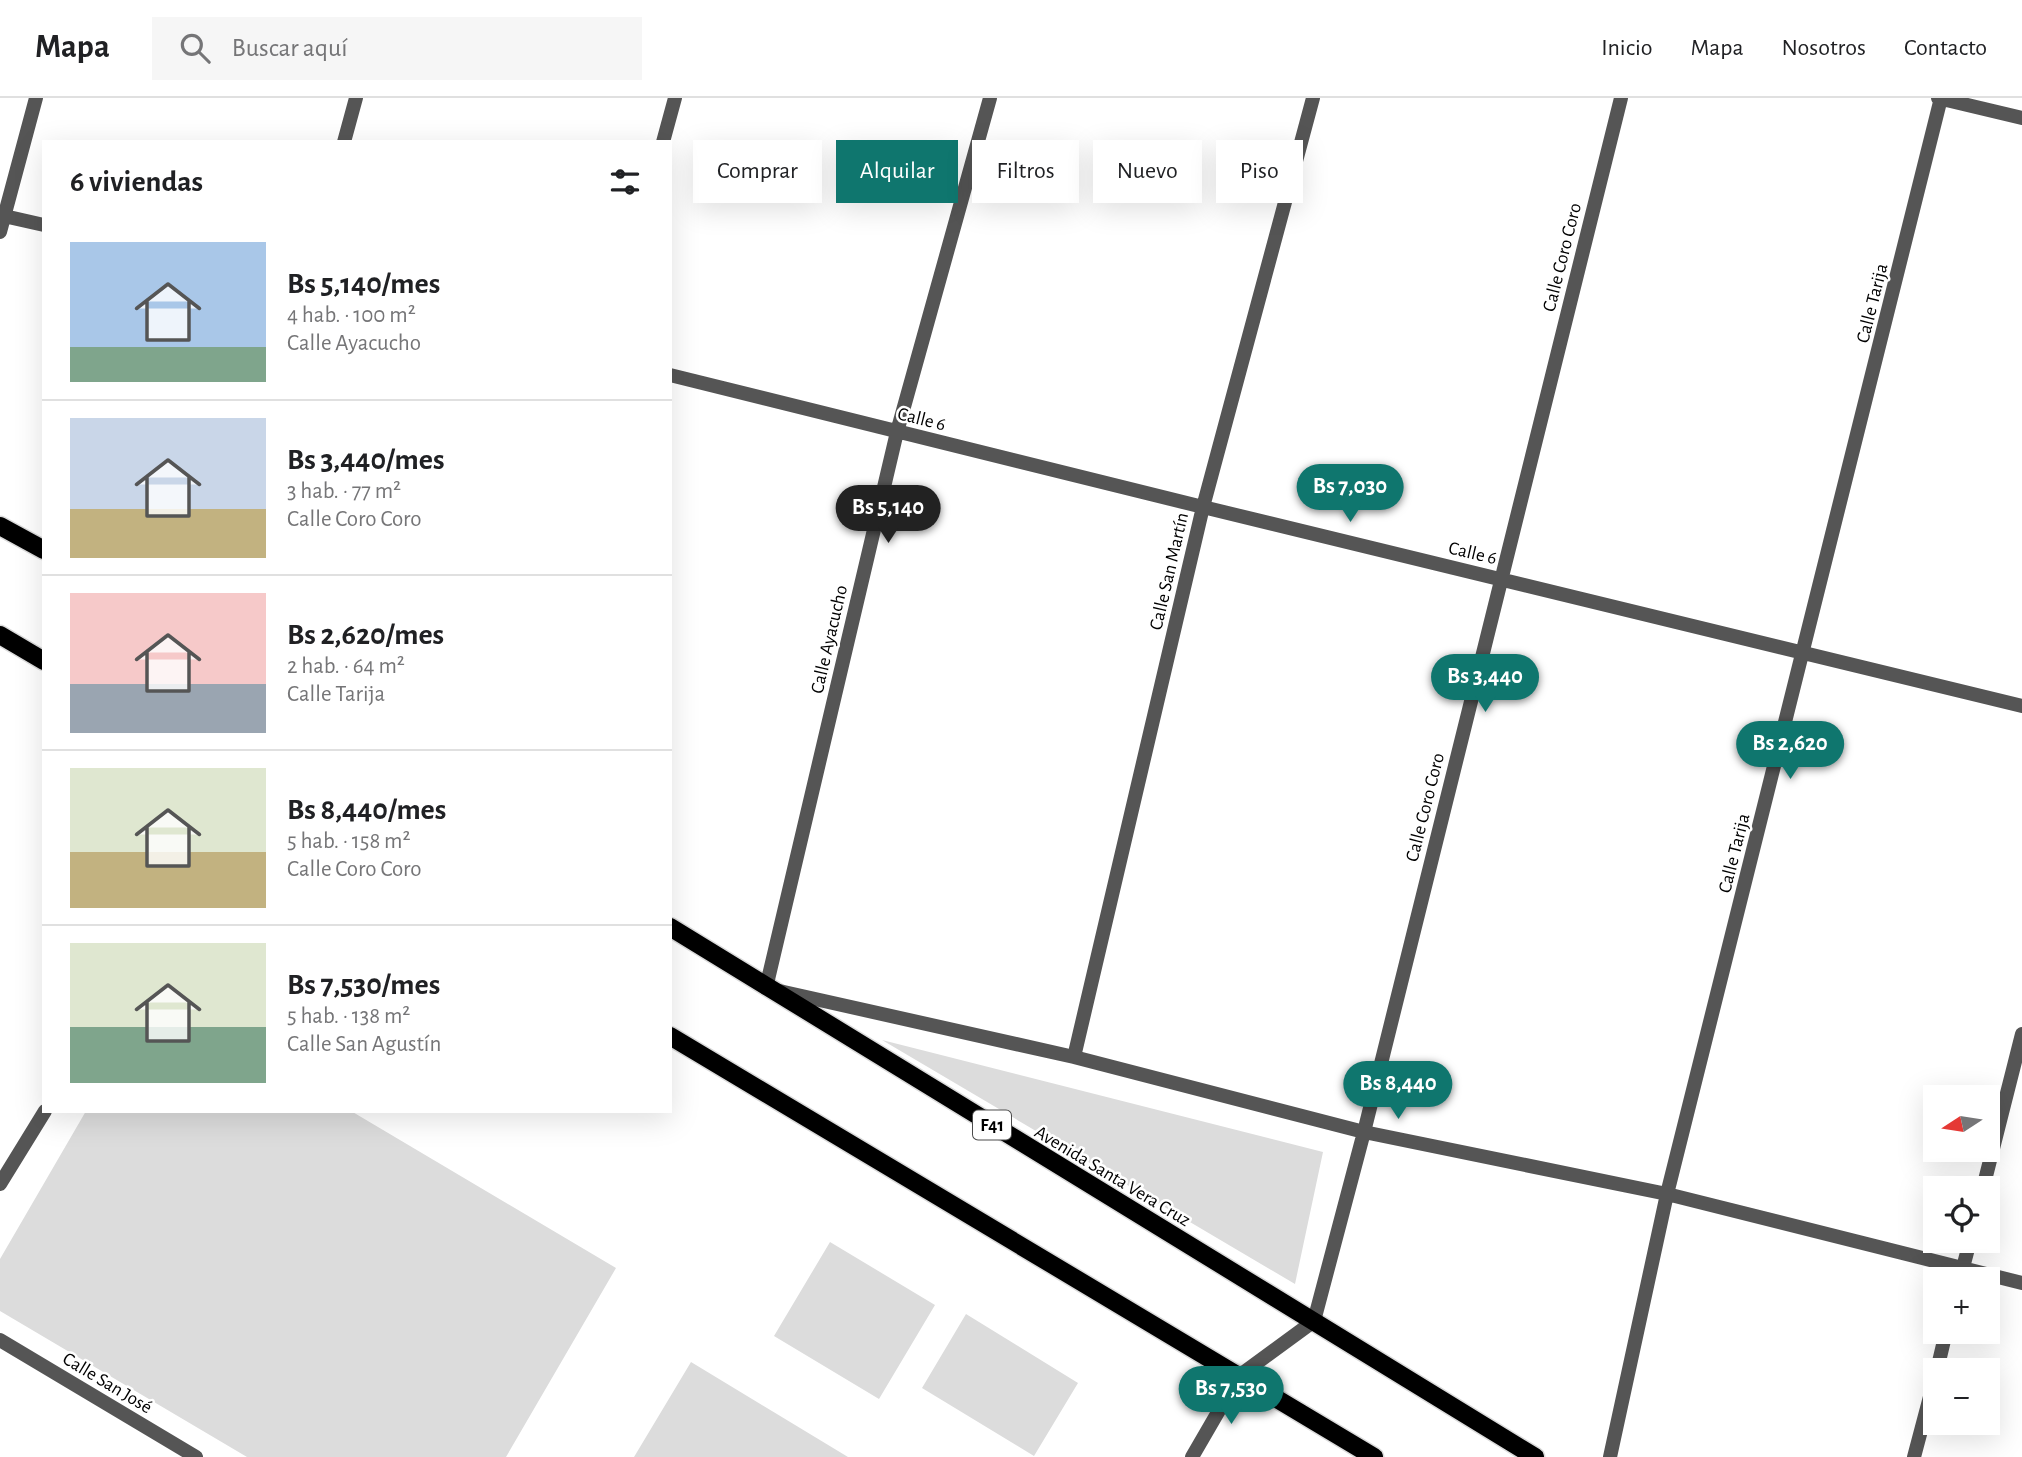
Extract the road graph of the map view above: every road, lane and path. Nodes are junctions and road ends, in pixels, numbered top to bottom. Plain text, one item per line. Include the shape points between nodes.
1 (36, 98) edge
2 (356, 98) edge
3 (675, 98) edge
4 (990, 98) edge
5 (1313, 98) edge
6 (1620, 98) edge
7 (1940, 98) edge
8 (2022, 118) edge
9 (345, 140) edge
10 (664, 140) edge
11 (2, 216) edge
12 (42, 225) edge
13 (0, 232) edge
14 (672, 376) edge
15 (897, 432) junction
16 (1203, 507) junction
17 (0, 526) edge
18 (42, 549) edge
19 (1500, 579) junction
20 (3, 642) edge
21 (1804, 653) junction
22 (42, 660) edge
23 (2022, 706) edge
24 (672, 928) edge
25 (766, 988) junction
26 (2022, 1034) edge
27 (672, 1037) edge
28 (1074, 1056) junction
29 (44, 1113) edge
30 (1364, 1132) junction
31 (4, 1168) edge
32 (1986, 1176) edge
33 (0, 1184) edge
34 (1667, 1194) junction
35 (1935, 1267) edge
36 (2000, 1280) edge
37 (2022, 1283) edge
38 (1314, 1321) junction
39 (0, 1340) edge
40 (1240, 1376) junction
41 (1923, 1422) edge
42 (196, 1457) edge
43 (1192, 1457) edge
44 (1374, 1457) edge
45 (1535, 1457) edge
46 (1611, 1457) edge
47 (1914, 1457) edge

1 - 11 street
2 - 9 street
3 - 10 street
4 - 15 street, Calle Ayacucho
5 - 16 street, Calle San Martín
6 - 19 street, Calle Coro Coro
7 - 8 street
7 - 21 street, Calle Tarija
11 - 12 street
11 - 13 street
14 - 15 street, Calle 6
15 - 16 street, Calle 6
15 - 25 street, Calle Ayacucho
16 - 19 street, Calle 6
16 - 28 street, Calle San Martín
17 - 18 main road
19 - 21 street, Calle 6
19 - 30 street, Calle Coro Coro
20 - 22 main road
21 - 23 street, Calle 6
21 - 34 street, Calle Tarija
24 - 25 main road, Avenida Santa Vera Cruz / F41
25 - 28 street
25 - 38 main road, Avenida Santa Vera Cruz / F41
26 - 32 street
27 - 40 main road
28 - 30 street
29 - 31 street
30 - 34 street
30 - 38 street, Calle Coro Coro
31 - 33 street
34 - 35 street
34 - 46 street, Calle Tarija
36 - 37 street
38 - 40 street
38 - 45 main road, Avenida Santa Vera Cruz / F41
39 - 42 street, Calle San José
40 - 43 street
40 - 44 main road
41 - 47 street

